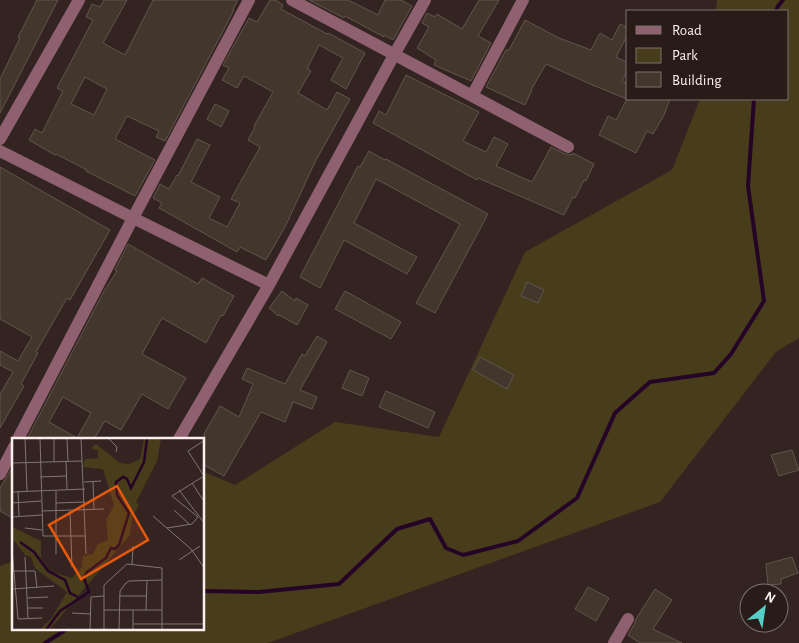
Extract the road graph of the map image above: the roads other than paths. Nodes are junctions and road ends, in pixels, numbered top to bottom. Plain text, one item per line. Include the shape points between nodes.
1 (79, 0) edge
2 (250, 0) edge
3 (292, 0) edge
4 (425, 0) edge
5 (523, 0) edge
6 (394, 55) junction
7 (472, 96) junction
8 (0, 139) edge
9 (568, 148) dead end
10 (0, 151) edge
11 (133, 218) junction
12 (269, 285) junction
13 (19, 438) edge
14 (181, 438) edge
15 (12, 451) edge
16 (0, 474) edge
17 (628, 619) dead end
18 (614, 643) edge

1 - 8 street
2 - 11 street
3 - 6 street
4 - 6 street
5 - 7 street
6 - 7 street
6 - 12 street
7 - 9 street
10 - 11 street
11 - 12 street
11 - 13 street
12 - 14 street
15 - 16 street
17 - 18 street

